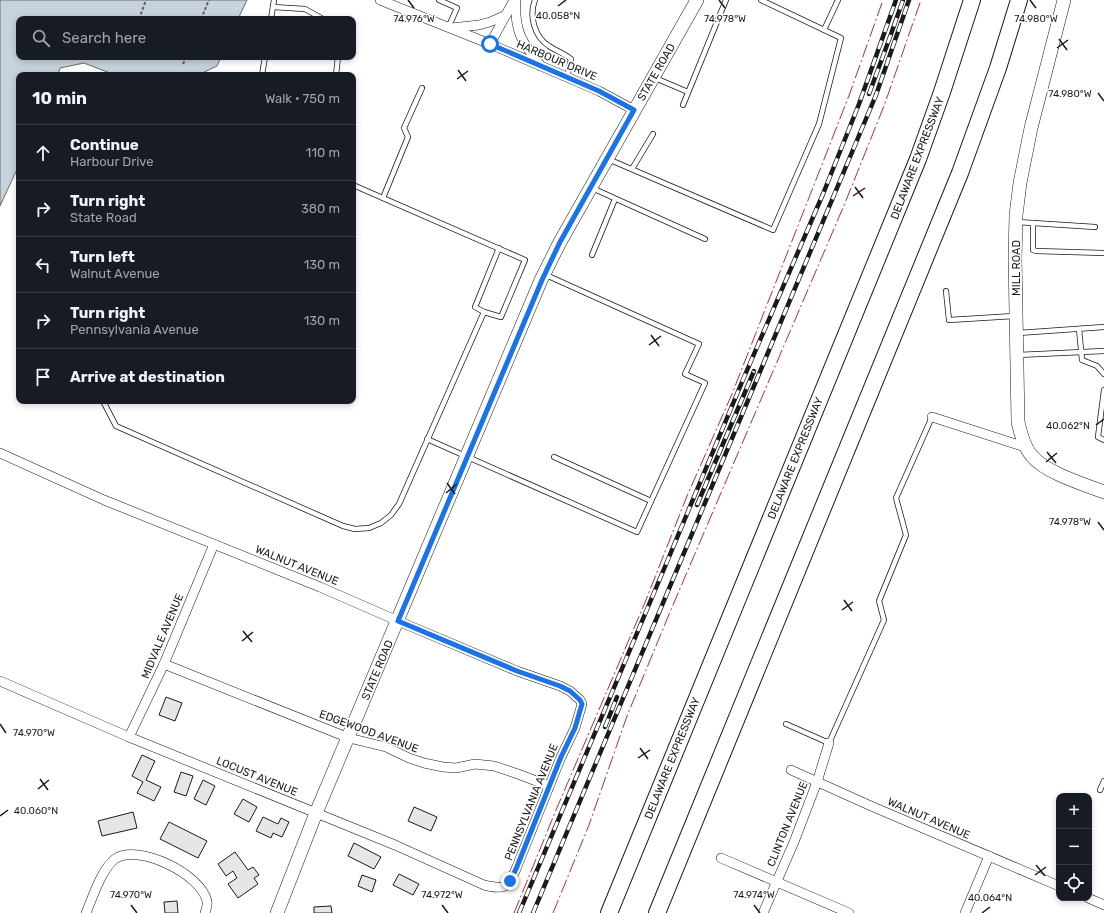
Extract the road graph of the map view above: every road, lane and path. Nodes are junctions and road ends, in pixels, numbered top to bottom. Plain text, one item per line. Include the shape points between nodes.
1 (146, 0) edge
2 (209, 0) edge
3 (274, 0) edge
4 (380, 0) edge
5 (439, 0) edge
6 (515, 0) edge
7 (536, 0) edge
8 (697, 0) edge
9 (726, 0) edge
10 (761, 0) edge
11 (838, 0) edge
12 (972, 0) edge
13 (1019, 0) edge
14 (1064, 0) edge
15 (273, 7) junction
16 (506, 15) junction
17 (139, 16) edge
18 (202, 16) edge
19 (272, 16) edge
20 (318, 16) edge
21 (448, 28) junction
22 (824, 30) junction
23 (490, 44) junction
24 (185, 60) edge
25 (264, 60) edge
26 (338, 60) edge
27 (183, 64) dead end
28 (542, 67) junction
29 (262, 72) edge
30 (337, 72) edge
31 (653, 77) junction
32 (567, 78) junction
33 (422, 88) dead end
34 (688, 92) junction
35 (683, 105) dead end
36 (634, 110) junction
37 (653, 134) dead end
38 (607, 158) junction
39 (632, 169) junction
40 (356, 186) edge
41 (590, 188) junction
42 (383, 198) junction
43 (615, 199) junction
44 (1016, 222) junction
45 (1033, 223) junction
46 (1095, 227) dead end
47 (705, 239) dead end
48 (499, 248) junction
49 (1104, 253) edge
50 (592, 255) dead end
51 (544, 274) junction
52 (946, 291) dead end
53 (484, 312) junction
54 (1016, 316) junction
55 (1104, 327) edge
56 (1079, 329) junction
57 (1016, 333) junction
58 (1104, 351) edge
59 (1081, 353) junction
60 (1016, 355) junction
61 (1104, 374) edge
62 (1104, 390) edge
63 (105, 404) edge
64 (932, 417) joint
65 (427, 439) junction
66 (1104, 440) edge
67 (1025, 447) junction
68 (0, 453) edge
69 (467, 457) junction
70 (554, 457) dead end
71 (1104, 492) edge
72 (651, 501) junction
73 (214, 544) junction
74 (398, 621) junction
75 (164, 664) junction
76 (0, 681) edge
77 (582, 704) joint
78 (786, 724) dead end
79 (129, 737) junction
80 (349, 738) junction
81 (829, 742) junction
82 (791, 770) dead end
83 (1104, 781) edge
84 (817, 782) junction
85 (549, 786) junction
86 (1100, 790) dead end
87 (316, 813) junction
88 (989, 856) junction
89 (721, 858) dead end
90 (776, 882) junction
91 (506, 885) joint
92 (1056, 885) edge
93 (1092, 900) edge
94 (1104, 905) edge
95 (86, 913) edge
96 (205, 913) edge
97 (277, 913) edge
98 (609, 913) edge
99 (657, 913) edge
100 (763, 913) edge
101 (850, 913) edge
102 (965, 913) edge

1 - 17 path
2 - 18 path
3 - 15 lane
4 - 21 street, HARBOUR DRIVE
5 - 21 lane via 457,8
6 - 16 street
6 - 28 street via 516,18 522,39
7 - 32 lane via 533,5 535,29 547,45 571,59
8 - 31 main road, STATE ROAD
9 - 34 lane
10 - 22 lane
11 - 22 lane
12 - 98 highway, DELAWARE EXPRESSWAY via 918,159
13 - 99 highway via 998,68 960,173
14 - 44 main road, MILL ROAD via 1026,147
15 - 19 lane
15 - 20 lane via 305,9
16 - 21 street via 479,25
16 - 23 street
21 - 23 street, HARBOUR DRIVE
22 - 39 lane via 840,38 823,110 773,230
23 - 28 street, HARBOUR DRIVE
24 - 27 path
25 - 29 lane
26 - 30 lane
28 - 32 street, HARBOUR DRIVE
31 - 34 lane
31 - 36 main road, STATE ROAD
32 - 36 street, HARBOUR DRIVE via 599,91
33 - 42 lane via 404,128 408,137
34 - 35 lane
36 - 38 main road, STATE ROAD
37 - 39 lane
38 - 39 lane
38 - 41 main road, STATE ROAD
40 - 42 lane
41 - 43 lane
41 - 51 main road, STATE ROAD
42 - 48 lane
43 - 47 lane
43 - 50 lane
44 - 45 lane
44 - 54 main road, MILL ROAD
45 - 46 lane
45 - 49 lane via 1033,250
48 - 53 lane via 475,306
48 - 53 lane via 525,260 500,317
51 - 69 main road, STATE ROAD
51 - 72 lane via 699,344 685,374 705,383
52 - 54 lane via 949,320
53 - 65 lane
54 - 57 main road, MILL ROAD
55 - 56 lane
56 - 57 lane
56 - 59 lane
57 - 60 main road, MILL ROAD
58 - 59 lane
59 - 60 lane
59 - 61 lane via 1082,360 1097,366
60 - 67 main road, MILL ROAD via 1018,422
62 - 66 lane via 1098,436
63 - 65 lane via 116,426 343,526 356,529 369,528 391,515 399,504
64 - 67 street
64 - 81 lane via 896,498 906,535 879,601 884,620
65 - 69 lane
67 - 71 main road, MILL ROAD via 1035,460 1048,469
68 - 73 street, WALNUT AVENUE via 104,500
69 - 72 lane via 637,532
69 - 74 main road, STATE ROAD
70 - 72 lane
73 - 74 street, WALNUT AVENUE
73 - 75 street, MIDVALE AVENUE
74 - 77 street, WALNUT AVENUE via 517,671 560,686 570,691
74 - 80 main road, STATE ROAD
75 - 79 street, MIDVALE AVENUE
75 - 80 street, EDGEWOOD AVENUE
76 - 79 street, LOCUST AVENUE
77 - 85 street, PENNSYLVANIA AVENUE via 575,728
78 - 81 lane
79 - 87 street, LOCUST AVENUE
80 - 85 street, EDGEWOOD AVENUE via 386,747 424,763 456,768 474,764 494,766
80 - 87 main road, STATE ROAD
81 - 84 street, CLINTON AVENUE
82 - 84 street, WALNUT AVENUE
83 - 86 lane
84 - 88 street, WALNUT AVENUE
84 - 90 street, CLINTON AVENUE
85 - 91 street, PENNSYLVANIA AVENUE via 516,869
87 - 91 street, LOCUST AVENUE via 484,885 500,888
87 - 97 main road, STATE ROAD
88 - 92 street, WALNUT AVENUE
88 - 102 street
89 - 90 street
90 - 100 street, CLINTON AVENUE
90 - 101 street
93 - 94 street
95 - 96 street via 111,862 126,855 153,859 185,873 203,893 207,901

